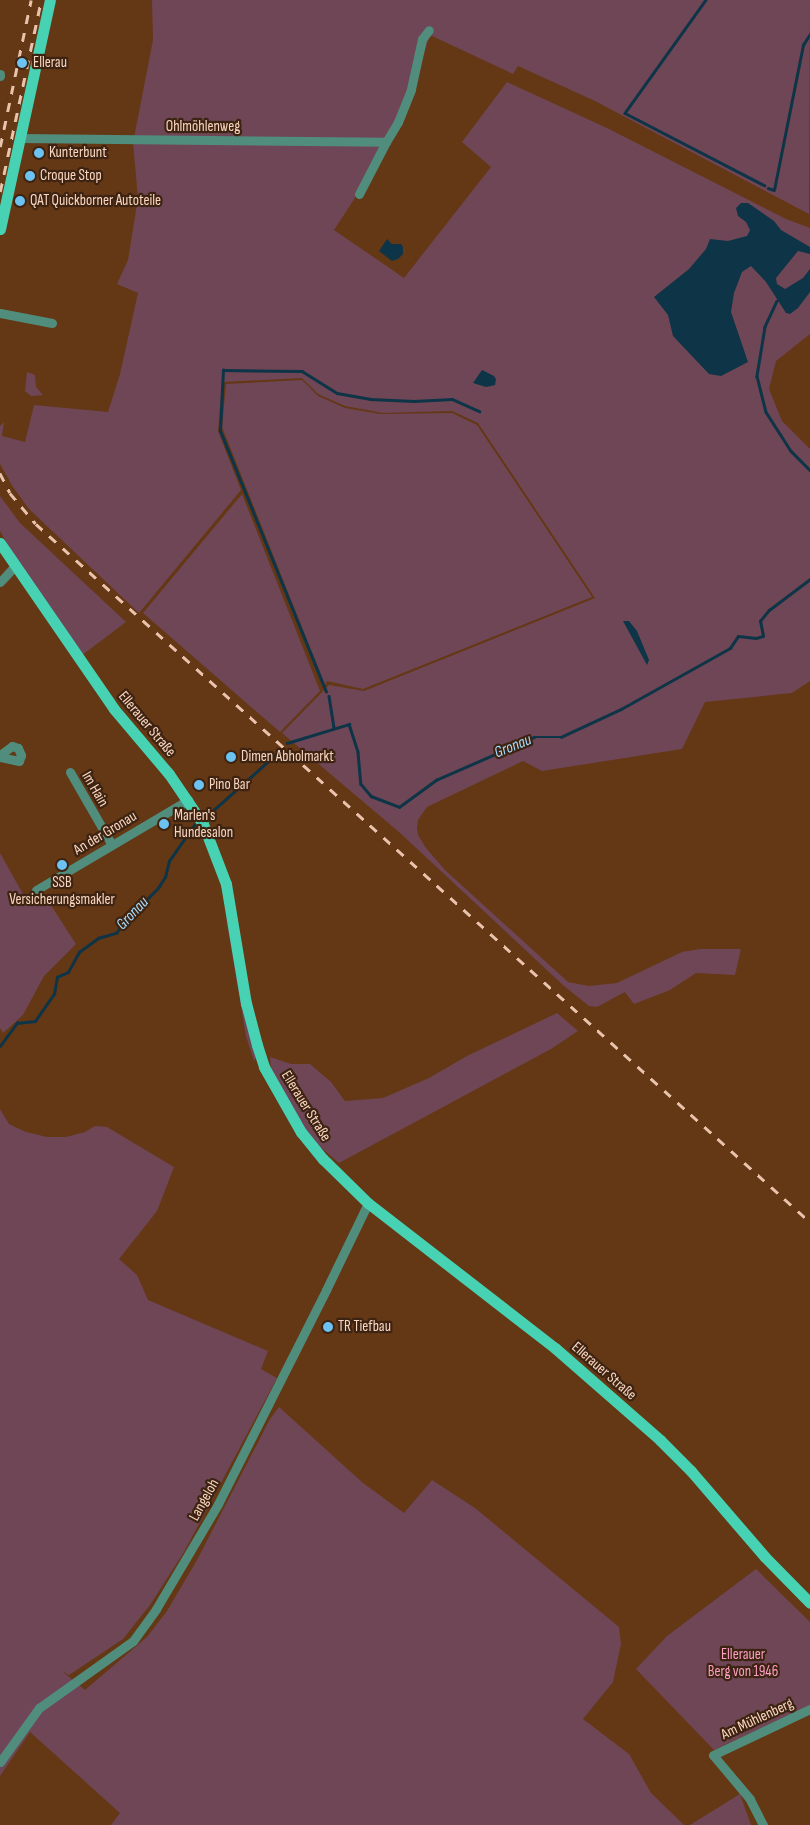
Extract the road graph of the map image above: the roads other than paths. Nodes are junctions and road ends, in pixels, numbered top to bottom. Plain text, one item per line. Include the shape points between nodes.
1 (50, 0) edge
2 (429, 30) dead end
3 (20, 138) junction
4 (386, 142) junction
5 (360, 194) dead end
6 (0, 229) edge
7 (0, 313) edge
8 (52, 323) dead end
9 (0, 543) edge
10 (15, 566) junction
11 (0, 582) edge
12 (70, 772) dead end
13 (188, 800) junction
14 (112, 845) junction
15 (36, 890) dead end
16 (368, 1203) junction
17 (810, 1603) edge
18 (810, 1710) edge
19 (0, 1762) edge
20 (762, 1825) edge

1 - 3 main road
2 - 4 street via 422,39 411,89
3 - 4 street, Ohlmöhlenweg
3 - 6 main road
4 - 5 street
7 - 8 street
9 - 10 main road, Ellerauer Straße
10 - 11 street
10 - 13 main road, Ellerauer Straße via 114,709
12 - 14 street, Im Hain
13 - 14 street, An der Gronau
13 - 16 main road, Ellerauer Straße via 213,845 226,884 246,1004 264,1067 301,1132 323,1159
14 - 15 street, An der Gronau
16 - 17 main road, Ellerauer Straße via 555,1348 660,1440 692,1471 765,1557
16 - 19 street, Langeloh via 218,1504 156,1609 133,1641 38,1708
18 - 20 street, Am Mühlenberg via 713,1755 750,1799

